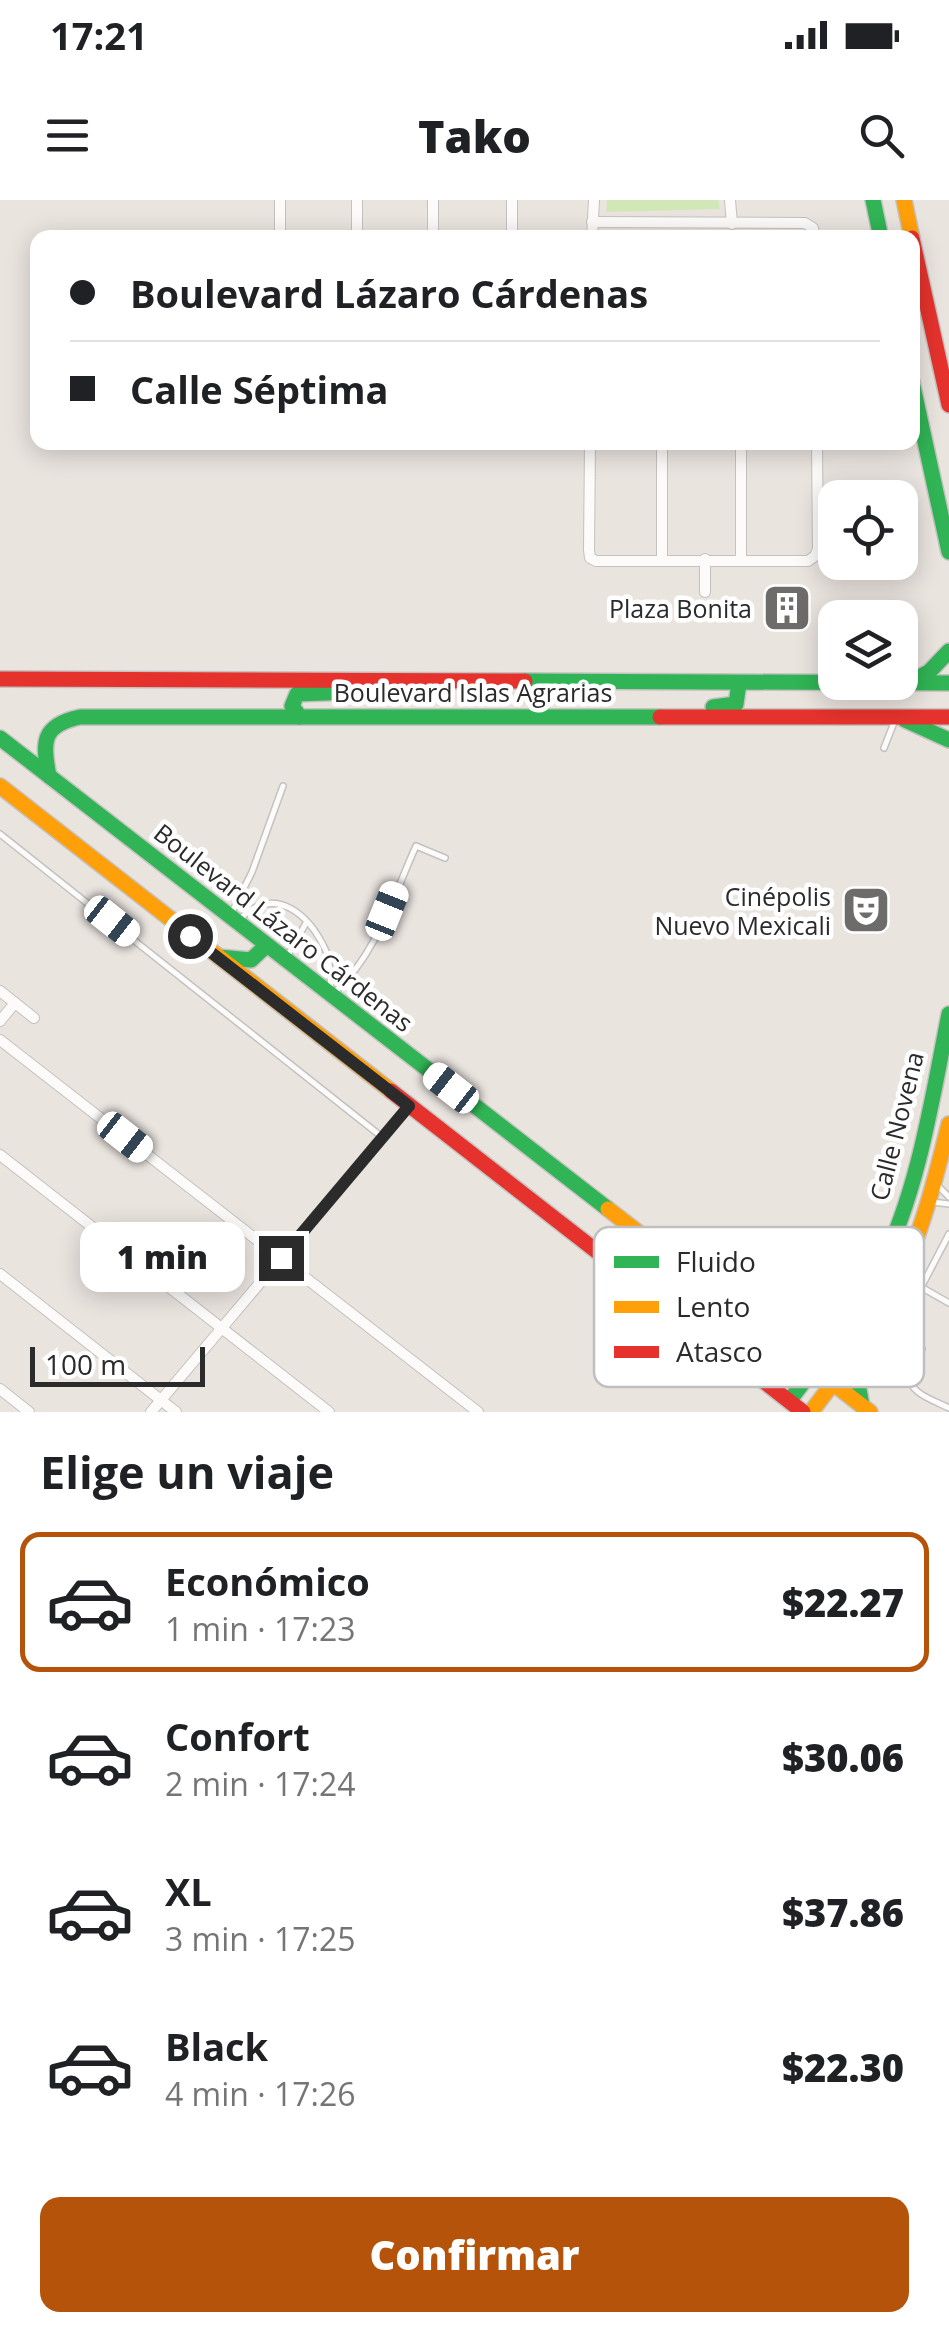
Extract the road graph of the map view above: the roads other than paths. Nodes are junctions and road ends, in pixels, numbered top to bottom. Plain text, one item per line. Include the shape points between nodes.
1 (280, 200) edge
2 (358, 200) edge
3 (433, 200) edge
4 (512, 200) edge
5 (594, 200) edge
6 (730, 200) edge
7 (874, 200) edge
8 (904, 200) edge
9 (592, 222) junction
10 (663, 222) junction
11 (736, 224) junction
12 (280, 230) edge
13 (357, 230) edge
14 (433, 230) edge
15 (512, 230) edge
16 (592, 230) edge
17 (663, 230) edge
18 (739, 230) edge
19 (813, 230) edge
20 (880, 230) edge
21 (910, 230) edge
22 (920, 274) edge
23 (949, 405) edge
24 (920, 419) edge
25 (590, 450) edge
26 (662, 450) edge
27 (741, 450) edge
28 (817, 450) edge
29 (949, 552) edge
30 (741, 558) junction
31 (662, 560) junction
32 (706, 560) junction
33 (705, 592) dead end
34 (949, 651) edge
35 (918, 678) edge
36 (0, 679) edge
37 (394, 681) junction
38 (739, 682) junction
39 (818, 682) edge
40 (918, 683) edge
41 (949, 684) edge
42 (666, 717) junction
43 (896, 717) junction
44 (949, 717) edge
45 (300, 718) junction
46 (0, 738) edge
47 (949, 740) edge
48 (884, 748) dead end
49 (48, 776) junction
50 (0, 786) edge
51 (283, 786) dead end
52 (0, 834) edge
53 (445, 858) dead end
54 (234, 918) junction
55 (306, 923) junction
56 (267, 944) junction
57 (216, 956) junction
58 (286, 959) junction
59 (0, 991) edge
60 (332, 995) junction
61 (14, 1002) junction
62 (949, 1014) edge
63 (34, 1018) dead end
64 (0, 1021) edge
65 (0, 1040) edge
66 (409, 1106) junction
67 (927, 1122) junction
68 (949, 1124) edge
69 (382, 1138) junction
70 (0, 1155) edge
71 (934, 1182) junction
72 (949, 1201) edge
73 (929, 1202) junction
74 (630, 1227) edge
75 (894, 1227) edge
76 (920, 1227) edge
77 (949, 1234) edge
78 (594, 1249) edge
79 (281, 1258) junction
80 (0, 1274) edge
81 (924, 1282) edge
82 (949, 1288) edge
83 (946, 1301) edge
84 (223, 1327) junction
85 (773, 1387) edge
86 (799, 1387) edge
87 (831, 1387) edge
88 (837, 1387) edge
89 (911, 1387) edge
90 (0, 1389) edge
91 (161, 1400) junction
92 (790, 1400) junction
93 (949, 1408) edge
94 (866, 1409) edge
95 (29, 1412) edge
96 (151, 1412) edge
97 (176, 1412) edge
98 (329, 1412) edge
99 (478, 1412) edge
100 (803, 1412) edge
101 (811, 1412) edge

1 - 12 street
2 - 13 street
3 - 14 street
4 - 15 street
5 - 9 street
6 - 11 street
7 - 20 main road
8 - 21 main road
9 - 10 street
9 - 16 street
10 - 11 street
10 - 17 street
11 - 18 street
11 - 19 street via 805,223
22 - 23 main road
24 - 29 main road
25 - 31 street via 590,558
26 - 31 street
27 - 30 street
28 - 30 street via 816,556
30 - 32 street
31 - 32 street
32 - 33 street
34 - 35 main road
36 - 37 main road, Boulevard Islas Agrarias
37 - 38 main road, Boulevard Islas Agrarias
37 - 45 main road via 381,692 297,694 292,706
38 - 39 main road, Boulevard Islas Agrarias
38 - 42 main road via 735,705 689,707
40 - 41 main road, Boulevard Islas Agrarias
42 - 43 main road, Boulevard Islas Agrarias
42 - 45 main road, Boulevard Islas Agrarias
43 - 44 main road, Boulevard Islas Agrarias
43 - 47 main road
43 - 48 lane
45 - 49 main road, Boulevard Islas Agrarias via 68,719 48,732
46 - 49 main road, Boulevard Lázaro Cárdenas
49 - 54 main road, Boulevard Lázaro Cárdenas
50 - 57 main road
51 - 54 lane
52 - 69 lane
53 - 60 lane via 416,846 377,936
54 - 55 lane via 276,902
54 - 56 main road, Boulevard Lázaro Cárdenas
55 - 58 lane
55 - 60 lane via 327,953
56 - 57 main road via 251,960
56 - 58 main road, Boulevard Lázaro Cárdenas
57 - 66 main road
58 - 60 main road, Boulevard Lázaro Cárdenas
59 - 61 street
60 - 74 main road, Boulevard Lázaro Cárdenas
61 - 63 street
61 - 64 street
62 - 67 main road, Calle Novena
65 - 79 street
66 - 69 street
66 - 78 main road
67 - 73 main road via 921,1186
67 - 75 main road, Calle Novena
68 - 71 main road, Calle Novena
69 - 79 street
70 - 84 street
71 - 72 lane
71 - 73 main road, Calle Novena
72 - 73 lane
73 - 76 main road, Calle Novena
77 - 81 lane
79 - 84 street
79 - 99 street
80 - 91 street
82 - 83 lane
84 - 91 street
84 - 98 street
85 - 92 main road
86 - 92 main road, Calle Novena
87 - 101 main road, Calle Novena
88 - 94 main road, Boulevard Lázaro Cárdenas
89 - 93 lane
90 - 95 street
91 - 96 street
91 - 97 street
92 - 100 main road

